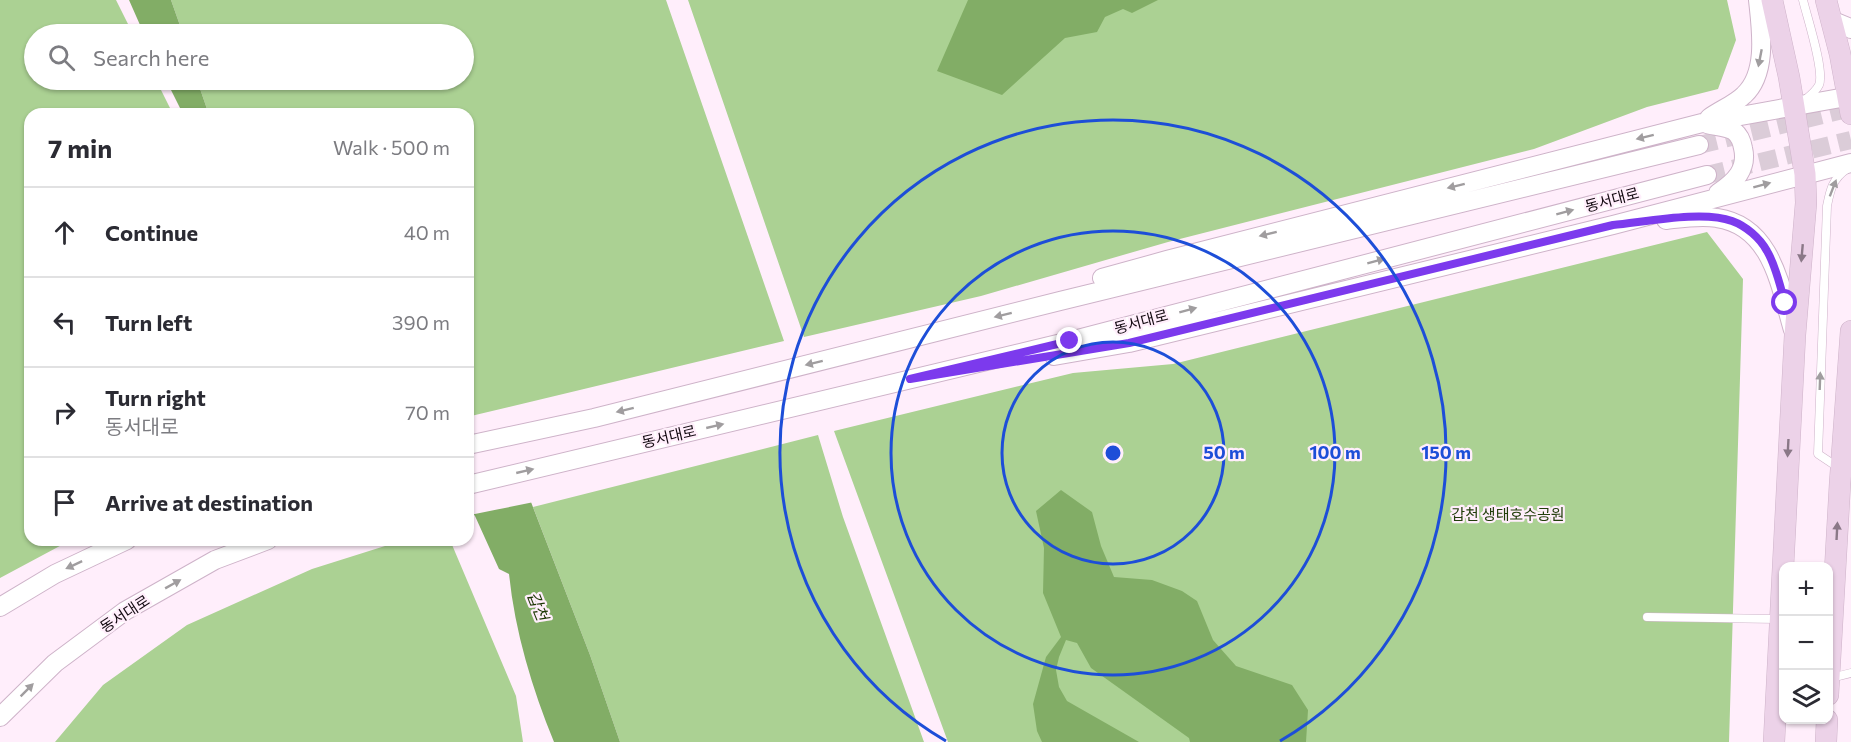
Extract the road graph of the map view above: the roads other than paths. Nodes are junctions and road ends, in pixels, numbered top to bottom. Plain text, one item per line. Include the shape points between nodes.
1 (1758, 0) edge
2 (1772, 0) edge
3 (1803, 0) edge
4 (1828, 10) edge
5 (1851, 30) edge
6 (1850, 102) edge
7 (1794, 106) junction
8 (1702, 123) junction
9 (1699, 145) tunnel mouth
10 (1851, 165) edge
11 (1804, 174) junction
12 (1707, 176) tunnel mouth
13 (1708, 200) junction
14 (1613, 225) junction
15 (1060, 301) junction
16 (1851, 332) edge
17 (1795, 335) junction
18 (1072, 347) junction
19 (474, 444) edge
20 (1844, 477) edge
21 (474, 483) edge
22 (114, 546) edge
23 (252, 546) edge
24 (0, 607) edge
25 (1779, 616) edge
26 (1647, 617) dead end
27 (1779, 619) joint
28 (1830, 670) edge
29 (1851, 674) edge
30 (1833, 685) edge
31 (0, 717) edge
32 (1827, 724) edge
33 (1774, 742) edge
34 (1826, 742) edge

1 -> 8 street via 1761,52 1754,83 1744,96
2 - 7 main road
3 - 7 lane via 1820,84 1813,94
4 - 5 street
4 - 6 main road
6 - 7 street
7 - 8 street
7 - 11 main road
8 - 13 street via 1733,130 1742,141 1745,157 1736,179
8 -> 15 street via 1167,260 1071,287
9 - 15 street
10 - 11 street
20 -> 10 lane via 1818,454 1827,206 1832,184
13 -> 11 street
11 -> 17 main road via 1806,203
18 -> 12 street, 동서대로
13 - 14 street
14 - 17 street via 1700,217 1733,221 1752,233 1767,250
14 - 18 street via 1141,340
15 -> 19 street via 594,418
16 - 20 main road
17 -> 25 main road
21 -> 18 street, 동서대로 via 910,379
28 -> 20 main road
22 -> 24 street via 55,574
31 -> 23 street, 동서대로 via 55,663 125,611 215,560
26 - 27 lane
27 - 33 main road
29 - 30 lane
32 - 34 main road

